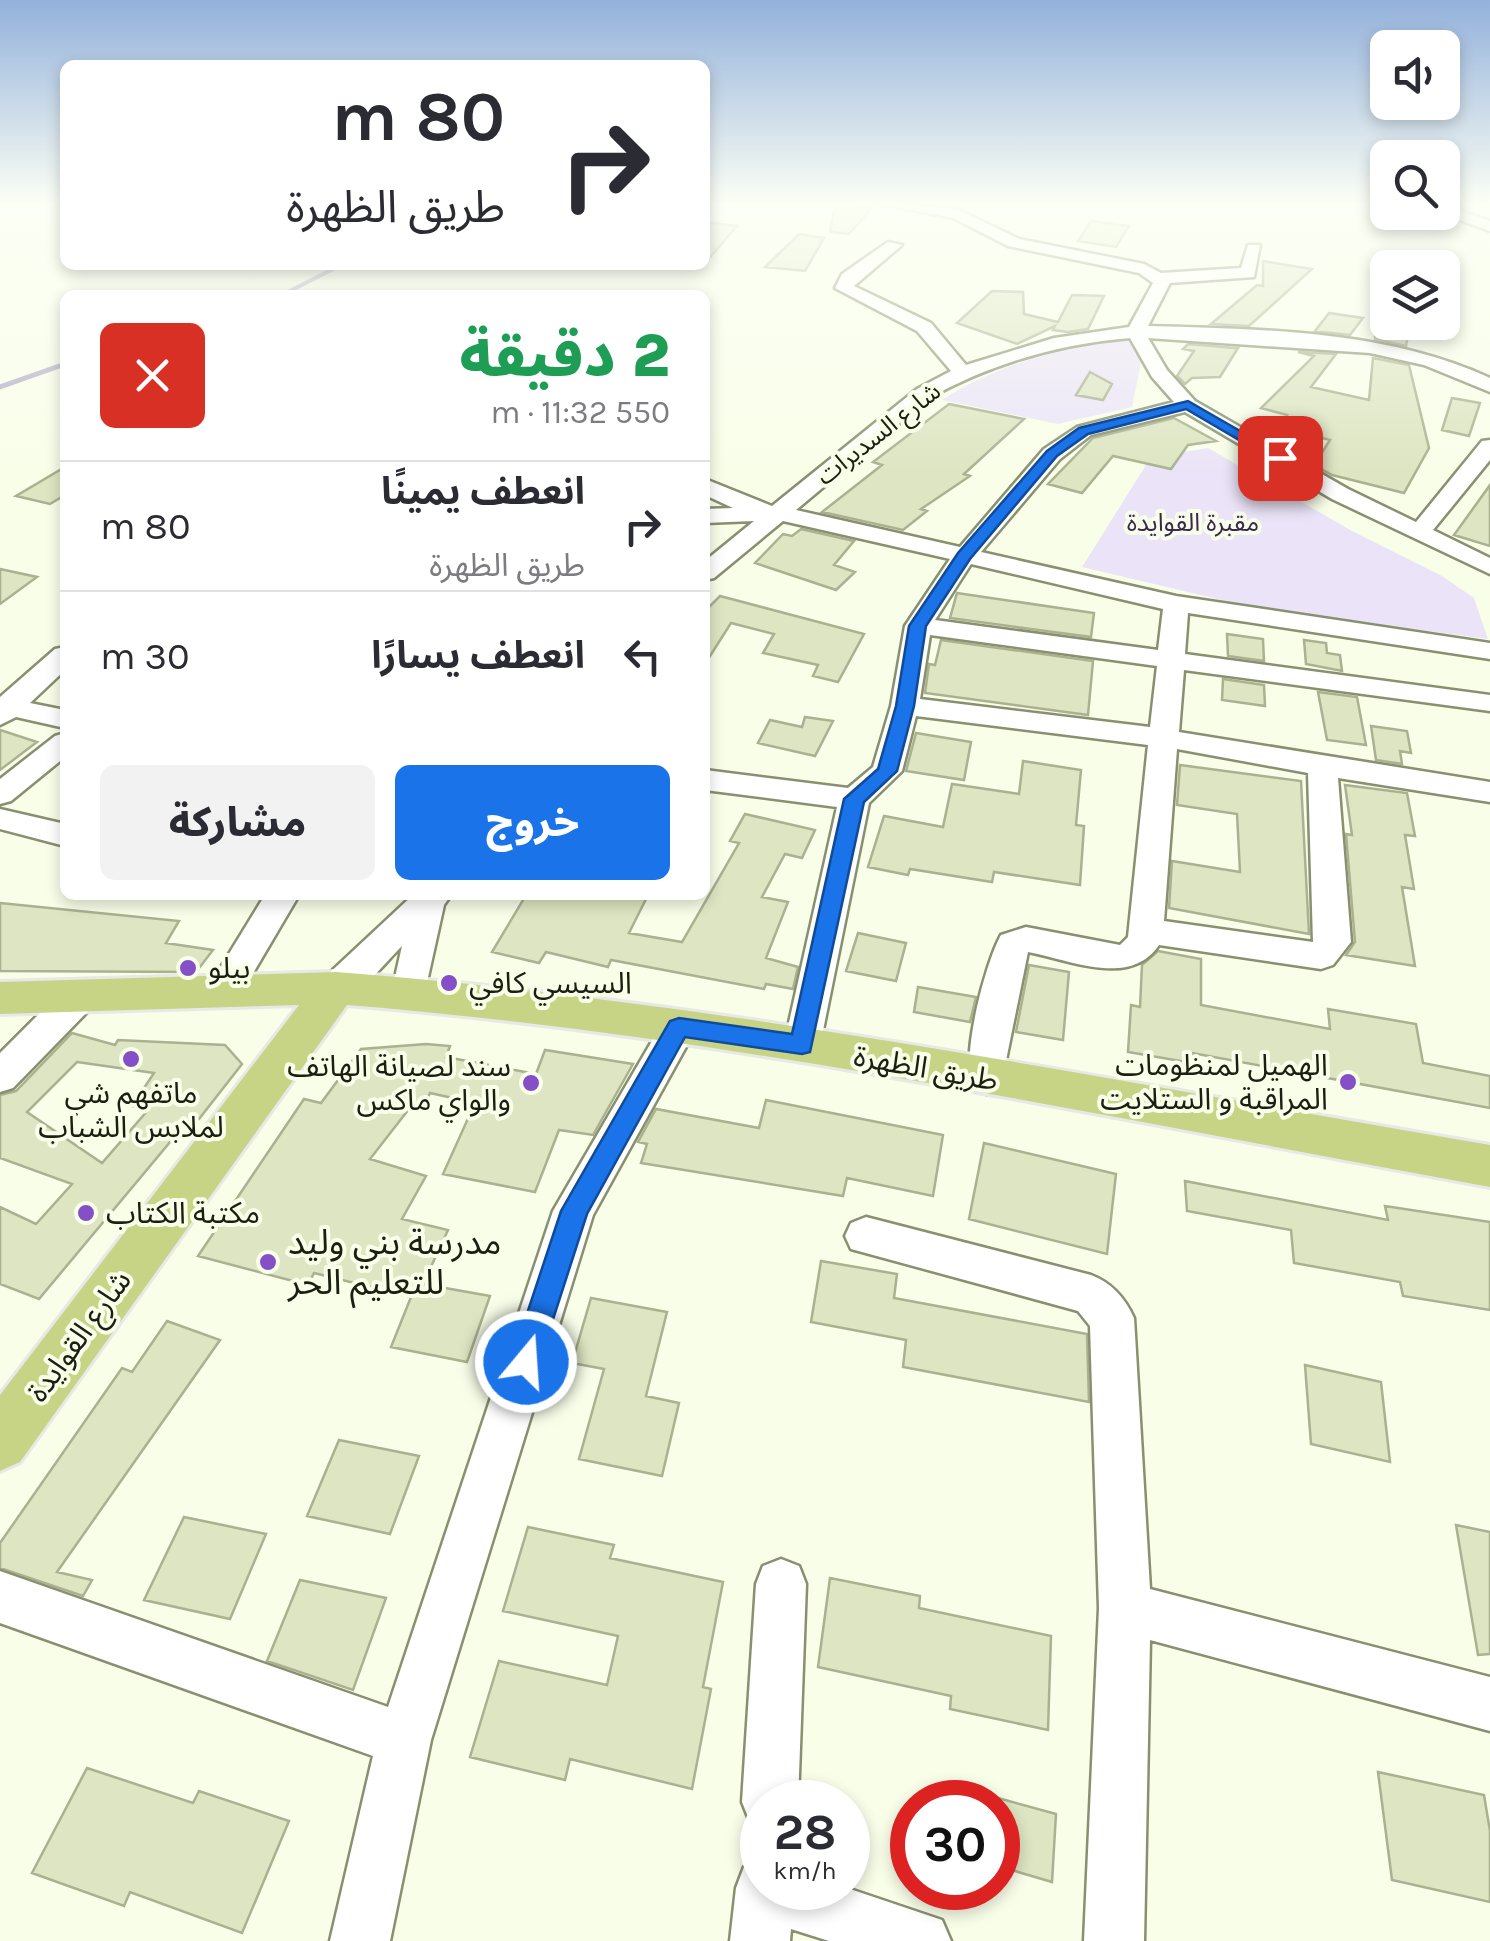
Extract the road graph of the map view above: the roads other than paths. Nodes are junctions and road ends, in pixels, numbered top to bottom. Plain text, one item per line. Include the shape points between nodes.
1 (853, 293) edge
2 (1155, 293) edge
3 (1136, 332) junction
4 (963, 373) junction
5 (1490, 386) edge
6 (1188, 405) junction
7 (1490, 446) edge
8 (710, 488) edge
9 (769, 512) junction
10 (710, 516) edge
11 (1418, 534) junction
12 (964, 557) junction
13 (1490, 567) edge
14 (710, 568) edge
15 (1176, 604) junction
16 (918, 626) junction
17 (1490, 651) edge
18 (60, 659) edge
19 (1170, 662) junction
20 (1490, 703) edge
21 (905, 706) junction
22 (3, 709) edge
23 (60, 718) edge
24 (1164, 738) junction
25 (60, 746) edge
26 (1322, 766) junction
27 (710, 781) edge
28 (1490, 792) edge
29 (0, 794) edge
30 (854, 799) junction
31 (0, 819) edge
32 (60, 834) edge
33 (279, 900) edge
34 (429, 900) edge
35 (431, 900) edge
36 (1148, 931) junction
37 (226, 988) junction
38 (336, 988) junction
39 (410, 991) junction
40 (80, 997) junction
41 (0, 998) edge
42 (679, 1027) junction
43 (802, 1045) junction
44 (0, 1076) edge
45 (987, 1080) junction
46 (1490, 1166) edge
47 (866, 1236) dead end
48 (0, 1442) edge
49 (780, 1584) dead end
50 (0, 1597) edge
51 (1125, 1608) junction
52 (1490, 1704) edge
53 (404, 1740) junction
54 (771, 1780) edge
55 (782, 1910) edge
56 (360, 1941) edge
57 (920, 1941) edge
58 (1114, 1941) edge

1 - 4 street via 924,327
2 - 3 street
3 - 4 street, شارع السديرات
3 - 5 street, شارع السديرات via 1373,347 1432,360
3 - 6 street via 1159,373
4 - 9 street, شارع السديرات via 910,403
6 - 11 street
6 - 12 street via 1105,423 1070,440
7 - 11 street
8 - 9 street
9 - 10 street
9 - 12 street
9 - 14 street, شارع السديرات
11 - 13 street
12 - 15 street
12 - 16 street
15 - 17 street
15 - 19 street
16 - 19 street
16 - 21 street
18 - 22 street
19 - 20 street
19 - 24 street
21 - 24 street
21 - 30 street via 887,771
22 - 23 street
24 - 26 street
24 - 36 street
25 - 29 street
26 - 28 street
26 - 36 street via 1330,951 1321,956
27 - 30 street
30 - 43 street
31 - 32 street
33 - 37 street
34 - 38 street
35 - 39 street
36 - 45 street via 1123,958 1026,940 1013,944 992,1026
37 - 38 main road, طريق الظهرة
37 - 40 main road, طريق الظهرة
38 - 39 main road, طريق الظهرة
38 - 48 main road, شارع القوايدة
39 - 42 main road, طريق الظهرة
40 - 41 main road, طريق الظهرة
40 - 44 street
42 - 43 main road, طريق الظهرة
42 - 53 street via 574,1211
43 - 45 main road, طريق الظهرة
45 - 46 main road, طريق الظهرة
47 - 51 street via 1091,1295 1104,1304 1112,1318
49 - 54 street
50 - 53 street
51 - 52 street
51 - 58 street
53 - 56 street
55 - 57 street

